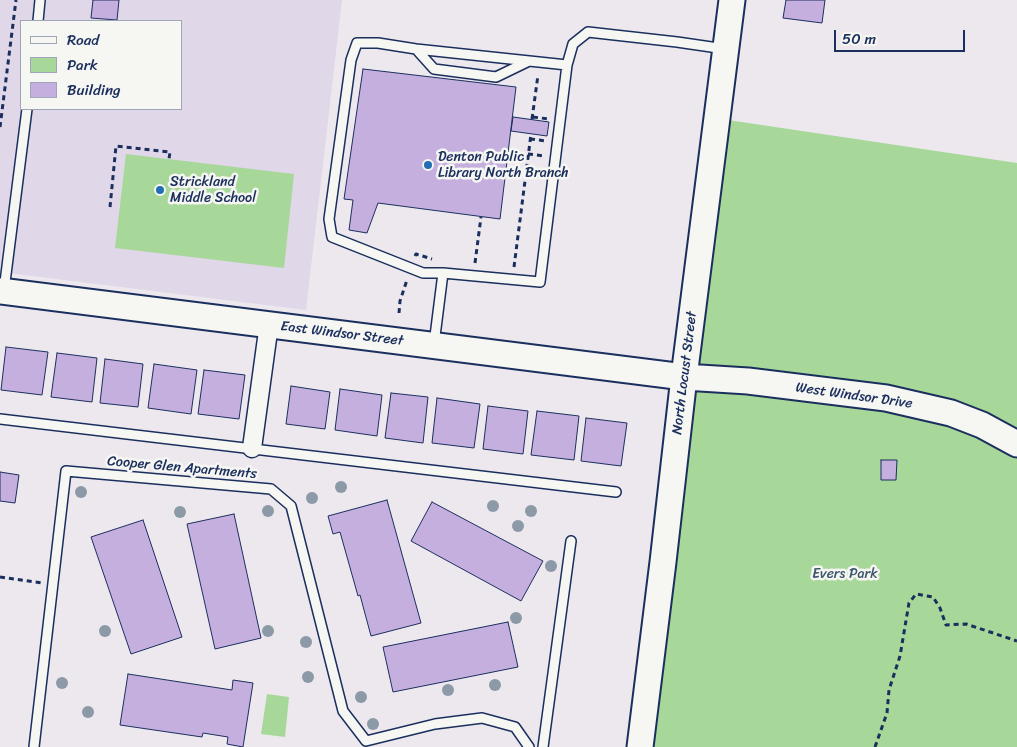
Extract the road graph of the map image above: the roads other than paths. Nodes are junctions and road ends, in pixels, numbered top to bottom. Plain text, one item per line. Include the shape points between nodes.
1 (40, 0) edge
2 (732, 0) edge
3 (38, 20) edge
4 (416, 49) junction
5 (726, 49) junction
6 (529, 61) junction
7 (568, 65) junction
8 (27, 110) edge
9 (443, 273) junction
10 (2, 291) edge
11 (269, 324) junction
12 (434, 345) junction
13 (684, 377) junction
14 (0, 419) edge
15 (1017, 444) edge
16 (252, 448) junction
17 (616, 492) dead end
18 (571, 541) dead end
19 (366, 744) edge
20 (34, 747) edge
21 (529, 747) edge
22 (544, 747) edge
23 (640, 747) edge

1 - 3 lane
2 - 5 street, North Locust Street
4 - 6 lane
4 - 6 lane via 434,69 496,77
4 - 9 lane via 378,43 357,44 351,60 330,219 332,237 423,273
5 - 7 lane via 588,32 573,44
5 - 13 street, North Locust Street
6 - 7 lane
7 - 9 lane via 540,282
8 - 10 lane
9 - 12 lane
10 - 11 street, East Windsor Street
11 - 12 street, East Windsor Street
11 - 16 street
12 - 13 street, East Windsor Street
13 - 15 street, West Windsor Drive via 886,398 951,413
13 - 23 street, North Locust Street
14 - 16 lane
16 - 17 lane
18 - 22 lane
19 - 20 lane, Cooper Glen Apartments via 343,711 291,506 271,489 66,471
19 - 21 lane, Cooper Glen Apartments via 435,724 482,718 516,727

